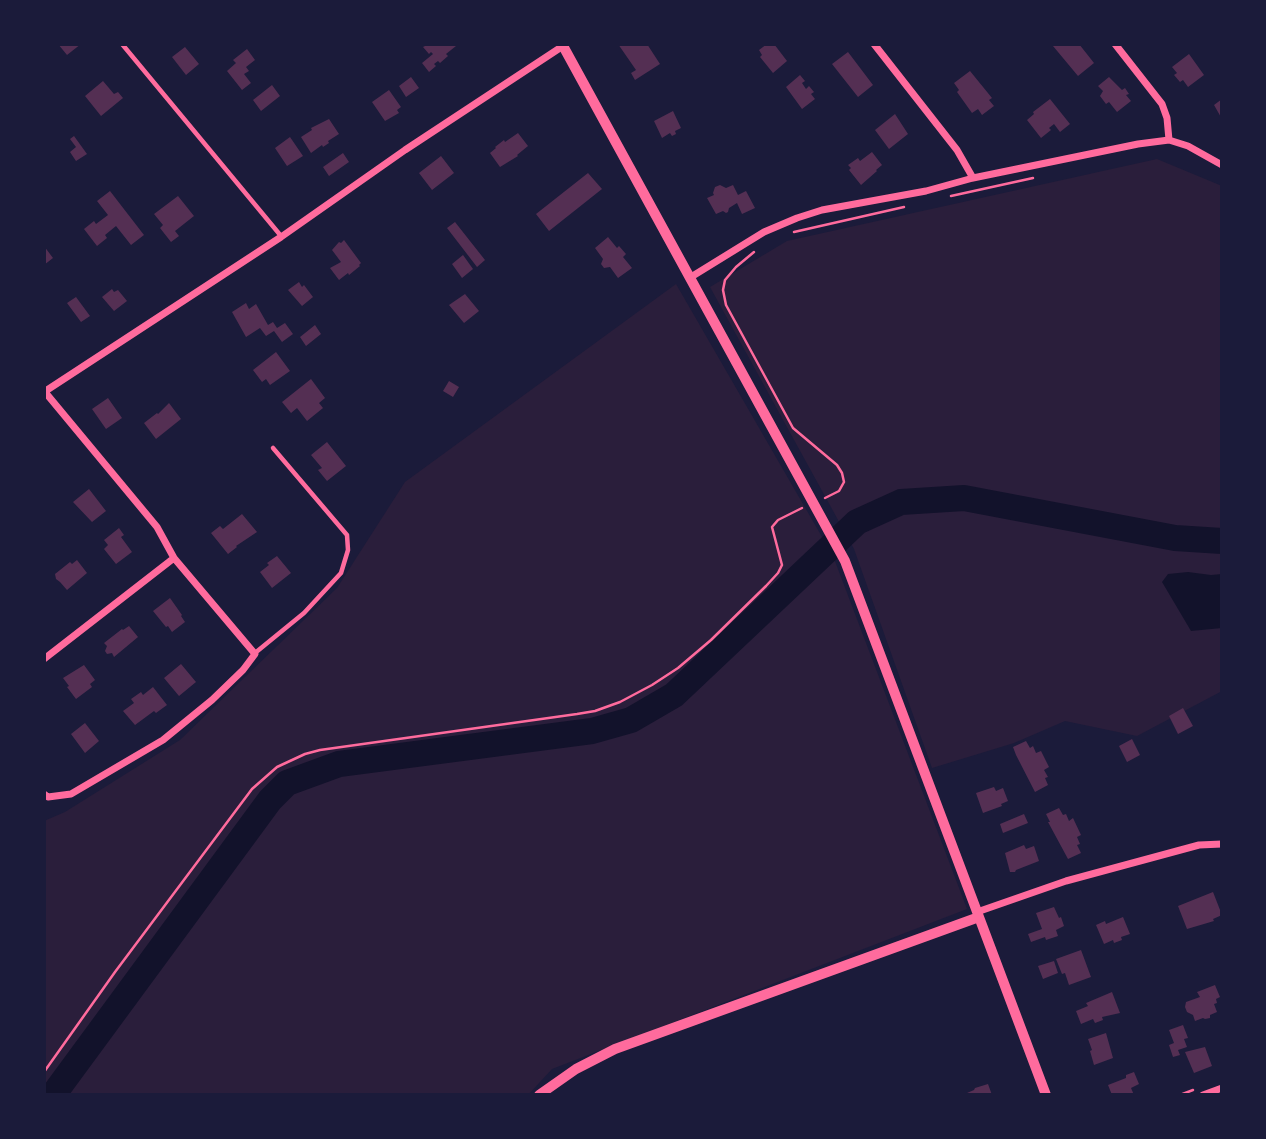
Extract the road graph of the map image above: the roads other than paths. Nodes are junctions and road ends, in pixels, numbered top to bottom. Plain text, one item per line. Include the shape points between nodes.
1 (122, 44) edge
2 (874, 44) edge
3 (1115, 44) edge
4 (564, 45) edge
5 (1169, 140) junction
6 (1222, 165) edge
7 (973, 178) junction
8 (281, 237) junction
9 (691, 276) junction
10 (44, 392) edge
11 (274, 448) dead end
12 (174, 558) junction
13 (254, 654) junction
14 (44, 659) edge
15 (44, 794) edge
16 (1222, 844) edge
17 (978, 914) junction
18 (1222, 1088) edge
19 (539, 1095) edge
20 (1046, 1095) edge
21 (1203, 1095) edge

1 - 8 lane
2 - 7 street via 957,150
3 - 5 street via 1162,104
4 - 8 street
4 - 9 street
5 - 6 street
5 - 7 street
7 - 9 street via 797,218 764,232
8 - 10 street
9 - 17 street via 845,561
10 - 12 street via 157,527
11 - 13 lane via 347,535 348,550 341,573
12 - 13 street
12 - 14 street
13 - 15 street via 212,700 163,740 71,794
16 - 17 street via 1199,845 1066,881
17 - 19 street via 615,1049
17 - 20 street
18 - 21 street

